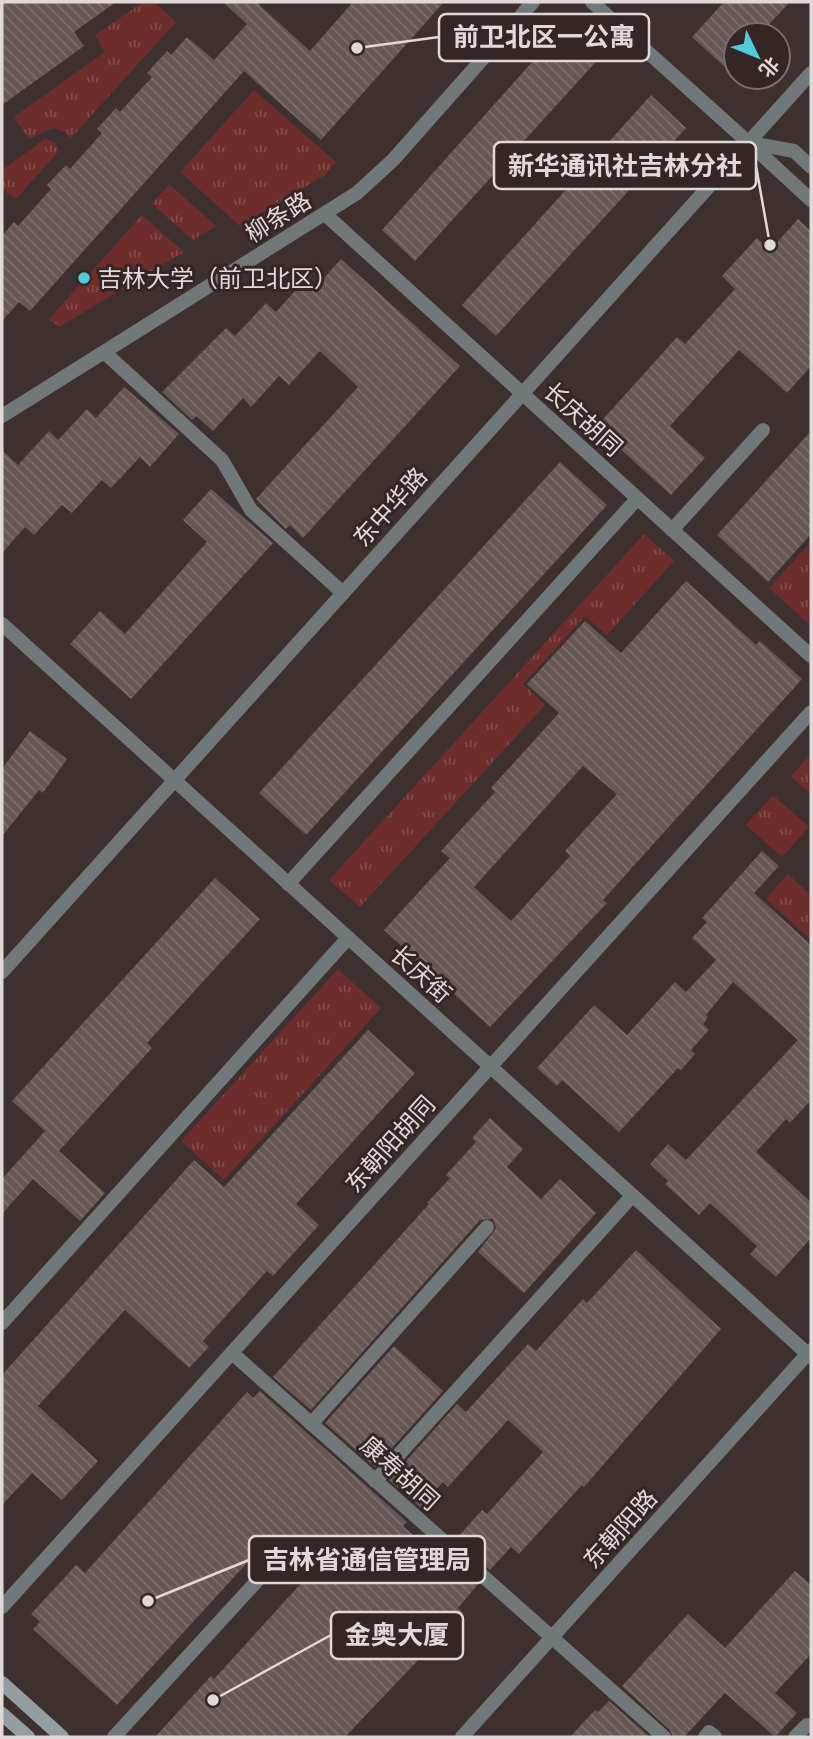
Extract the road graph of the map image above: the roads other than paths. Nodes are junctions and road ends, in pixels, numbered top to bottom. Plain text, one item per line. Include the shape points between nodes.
1 (533, 2) edge
2 (592, 2) edge
3 (811, 73) edge
4 (749, 143) junction
5 (811, 167) edge
6 (811, 200) edge
7 (326, 215) junction
8 (104, 352) junction
9 (522, 395) junction
10 (2, 416) edge
11 (763, 430) dead end
12 (636, 499) junction
13 (672, 530) junction
14 (343, 593) junction
15 (2, 624) edge
16 (811, 656) edge
17 (811, 712) edge
18 (174, 781) junction
19 (288, 884) junction
20 (348, 939) junction
21 (2, 972) edge
22 (490, 1067) junction
23 (632, 1196) junction
24 (487, 1227) dead end
25 (2, 1323) edge
26 (232, 1353) junction
27 (810, 1354) edge
28 (311, 1424) junction
29 (375, 1481) junction
30 (267, 1570) dead end
31 (2, 1607) edge
32 (552, 1637) junction
33 (2, 1683) edge
34 (2, 1714) edge
35 (807, 1725) dead end
36 (28, 1737) edge
37 (62, 1737) edge
38 (114, 1737) edge
39 (462, 1737) edge
40 (664, 1737) edge
41 (705, 1737) edge
42 (715, 1737) edge
43 (795, 1737) edge

1 - 7 street, 柳条路 via 374,179
2 - 4 street
3 - 4 street, 东中华路
4 - 5 street via 794,151
4 - 6 street
4 - 9 street, 东中华路
7 - 8 street, 柳条路
7 - 9 street, 长庆胡同
8 - 10 street, 柳条路
8 - 14 street via 222,460 251,510
9 - 12 street, 长庆胡同
9 - 14 street, 东中华路
11 - 13 street
12 - 13 street, 长庆胡同
12 - 19 street
13 - 16 street, 长庆胡同
14 - 18 street, 东中华路
15 - 18 street, 长庆街
17 - 22 street, 东朝阳胡同
18 - 19 street, 长庆街
18 - 21 street, 东中华路
19 - 20 street, 长庆街
20 - 22 street, 长庆街
20 - 25 street
22 - 23 street, 长庆街
22 - 26 street, 东朝阳胡同
23 - 27 street, 长庆街
23 - 29 street
24 - 28 street
26 - 28 street, 康寿胡同
26 - 31 street, 东朝阳胡同
27 - 32 street, 东朝阳路
28 - 29 street, 康寿胡同
29 - 32 street, 康寿胡同
30 - 38 street
32 - 39 street, 东朝阳路
32 - 40 street, 康寿胡同
33 - 37 main road
34 - 36 main road
35 - 43 street
41 - 42 street via 709,1732

